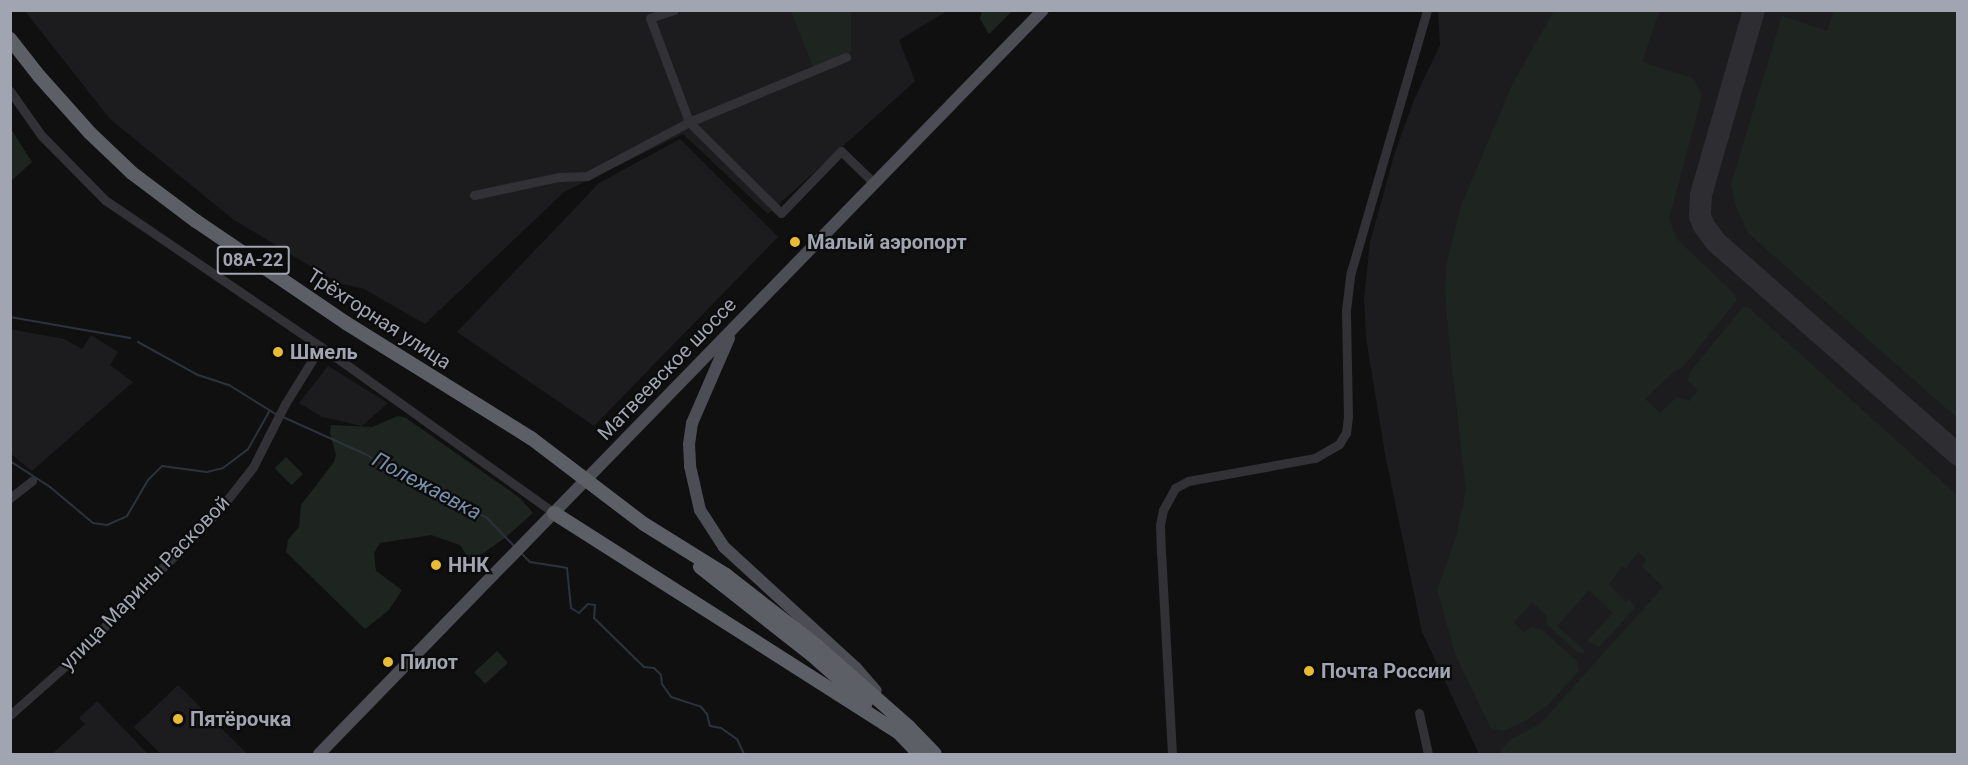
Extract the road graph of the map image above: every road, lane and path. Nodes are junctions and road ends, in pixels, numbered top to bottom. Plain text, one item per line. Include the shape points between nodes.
1 (674, 10) edge
2 (1043, 10) edge
3 (1426, 10) edge
4 (10, 39) edge
5 (846, 57) dead end
6 (10, 91) edge
7 (688, 122) junction
8 (875, 184) junction
9 (474, 195) dead end
10 (733, 329) junction
11 (321, 346) junction
12 (32, 481) dead end
13 (10, 498) edge
14 (554, 513) junction
15 (1419, 713) dead end
16 (10, 715) edge
17 (905, 730) junction
18 (319, 754) edge
19 (919, 754) edge
20 (935, 754) edge
21 (1172, 754) edge
22 (1428, 754) edge

1 - 7 street via 650,18
2 - 8 main road, Матвеевское шоссе
3 - 21 street via 1351,272 1346,310 1346,433 1339,444 1315,458 1188,481 1175,488 1163,510 1161,544
4 - 17 highway, Трёхгорная улица / 08А-22, bridge via 90,133 132,173 346,323 531,438 644,524 726,575 816,645
5 - 7 street
6 - 11 street via 41,135 105,200
7 - 8 street via 781,213 841,151
7 - 9 street via 587,176 559,177
8 - 10 main road, Матвеевское шоссе
10 - 14 main road, Матвеевское шоссе
10 - 17 main road via 692,423 690,466 700,510 724,547 856,668
11 - 14 street
11 - 16 street, улица Марины Расковой via 254,467 201,531 72,660
12 - 13 street
14 - 17 highway
14 - 18 main road, Матвеевское шоссе
15 - 22 street
17 - 19 highway
17 - 20 highway

